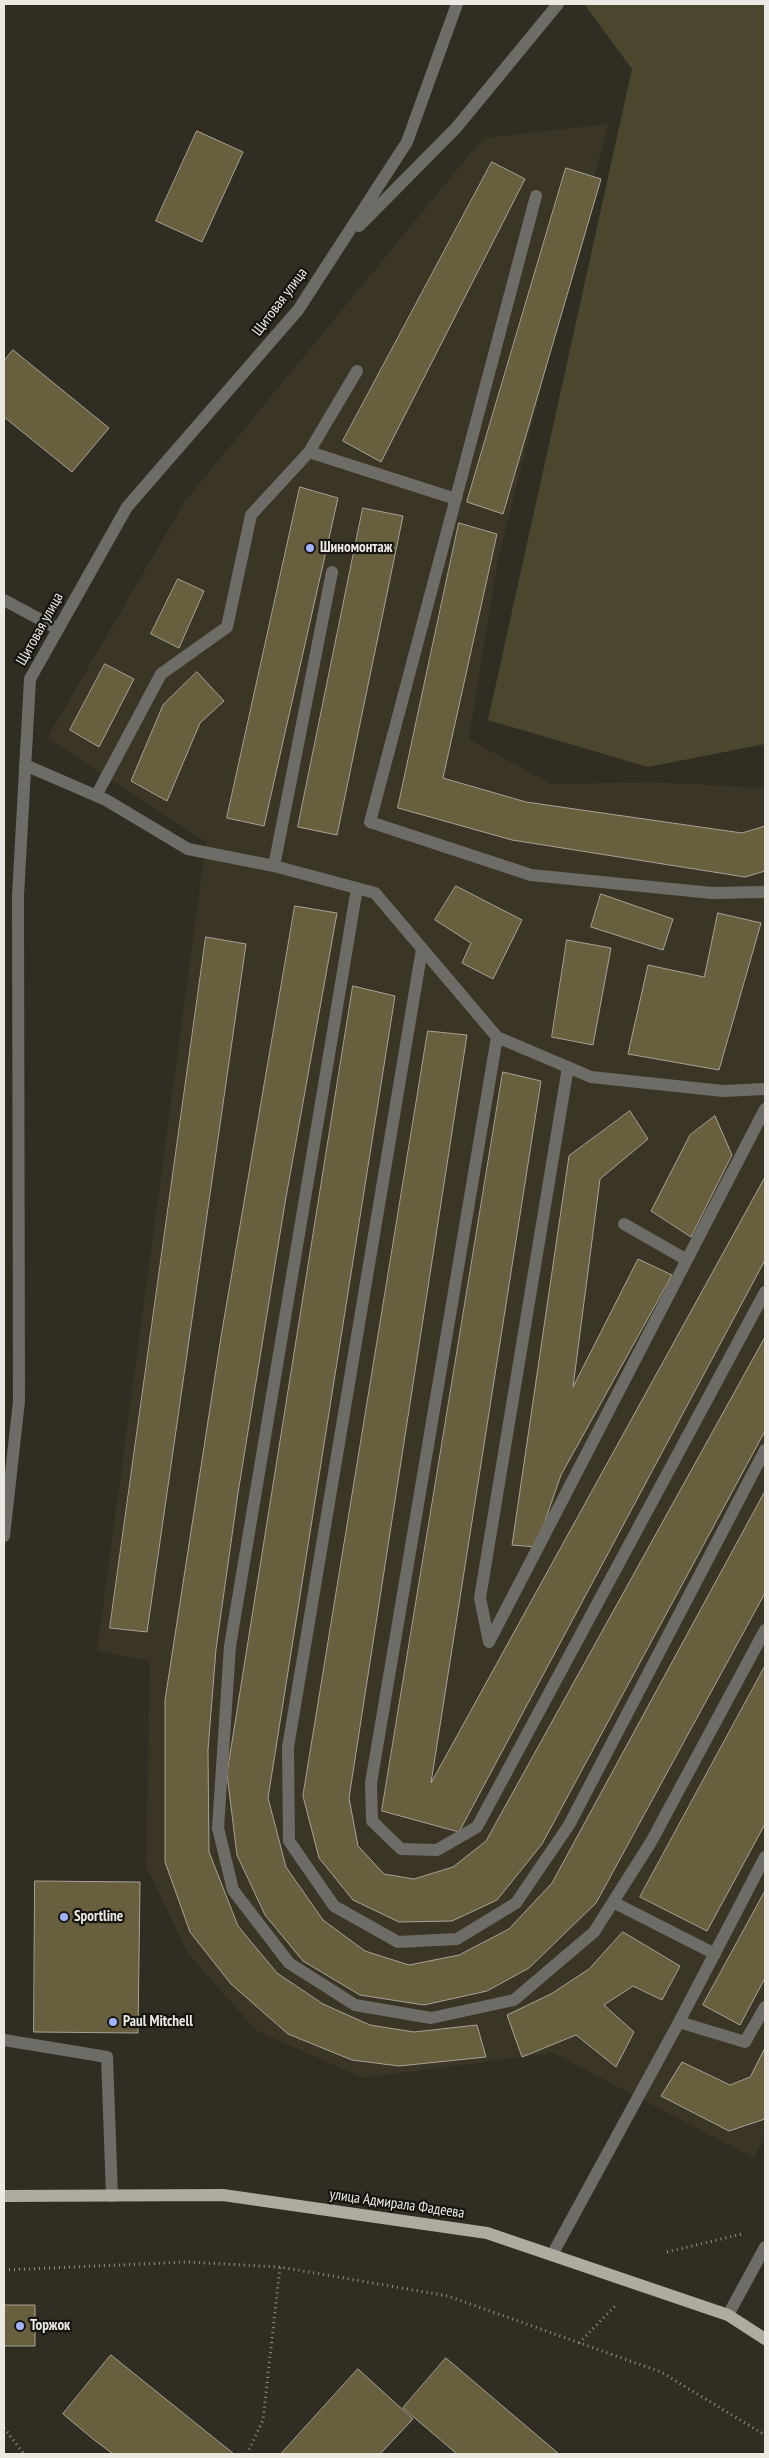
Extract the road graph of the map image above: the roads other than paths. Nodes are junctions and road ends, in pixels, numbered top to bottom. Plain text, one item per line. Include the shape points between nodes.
1 (457, 4) edge
2 (558, 4) edge
3 (536, 196) dead end
4 (340, 246) junction
5 (357, 371) dead end
6 (309, 452) junction
7 (456, 499) junction
8 (332, 572) dead end
9 (4, 600) edge
10 (58, 629) junction
11 (25, 765) junction
12 (96, 796) junction
13 (274, 866) junction
14 (357, 888) junction
15 (765, 892) edge
16 (422, 949) junction
17 (497, 1037) junction
18 (568, 1067) junction
19 (765, 1090) edge
20 (765, 1109) edge
21 (624, 1224) dead end
22 (687, 1260) junction
23 (765, 1292) edge
24 (765, 1450) edge
25 (4, 1536) edge
26 (765, 1630) edge
27 (765, 1857) edge
28 (613, 1902) junction
29 (715, 1954) junction
30 (765, 2007) edge
31 (679, 2022) junction
32 (4, 2040) edge
33 (4, 2196) edge
34 (112, 2196) junction
35 (765, 2247) edge
36 (552, 2255) junction
37 (728, 2315) junction
38 (765, 2339) edge

1 - 4 street, Щитовая улица via 407,142
2 - 4 street via 456,128
3 - 7 street
4 - 10 street, Щитовая улица via 298,310 127,507
5 - 6 street
6 - 7 street
6 - 12 street via 251,515 227,627 161,674
7 - 15 street via 370,822 531,875 712,893
8 - 13 street
9 - 10 street
10 - 11 street, Щитовая улица via 30,679
11 - 12 street
11 - 25 street, Щитовая улица via 18,896 19,1401
12 - 13 street via 188,849
13 - 14 street
14 - 16 street via 375,893
14 - 28 street via 230,1646 218,1828 233,1890 289,1963 356,2005 430,2018 514,2000 594,1932
16 - 17 street
16 - 24 street via 288,1746 289,1841 334,1906 398,1942 457,1939 516,1903 569,1826
17 - 18 street
17 - 23 street via 371,1783 372,1821 401,1849 438,1850 477,1827
18 - 19 street via 592,1078 723,1091
18 - 22 street via 480,1598 490,1642
20 - 22 street
21 - 22 street
26 - 28 street via 651,1842
27 - 29 street
28 - 29 street
29 - 31 street
30 - 31 street via 745,2042
31 - 36 street
32 - 34 street via 107,2057
33 - 34 main road, улица Адмирала Фадеева
34 - 36 main road, улица Адмирала Фадеева via 223,2195 487,2234
35 - 37 street
36 - 37 main road, улица Адмирала Фадеева
37 - 38 main road, улица Адмирала Фадеева

